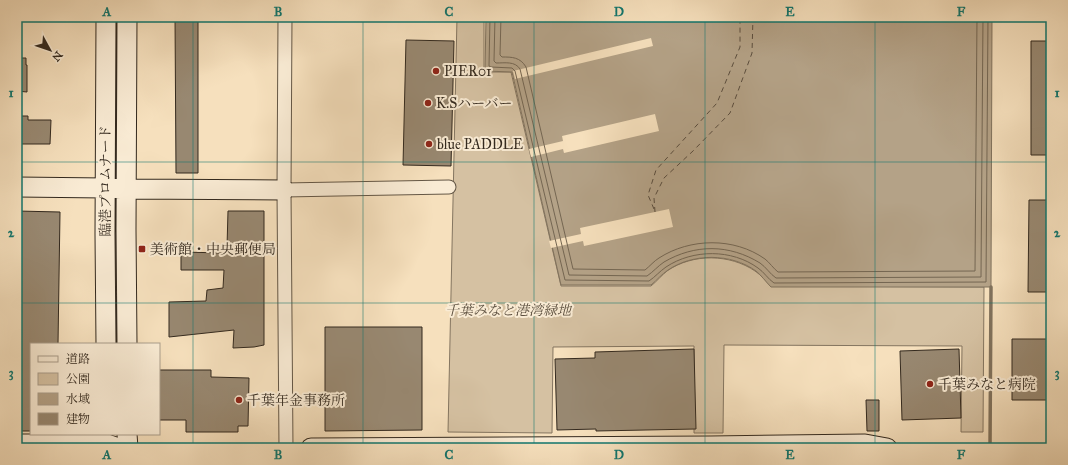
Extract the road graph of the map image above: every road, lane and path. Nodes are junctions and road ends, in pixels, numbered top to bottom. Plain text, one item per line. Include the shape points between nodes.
1 (106, 17) edge
2 (127, 17) edge
3 (285, 17) edge
4 (17, 187) edge
5 (449, 187) dead end
6 (105, 188) junction
7 (126, 189) junction
8 (284, 190) junction
9 (106, 343) edge
10 (127, 343) edge
11 (128, 435) edge
12 (110, 443) edge
13 (17, 444) edge
14 (711, 447) edge
15 (128, 448) edge
16 (286, 448) edge
17 (312, 448) edge
18 (887, 448) edge

1 - 6 street, 臨港プロムナード
2 - 7 street, 臨港プロムナード
3 - 8 street
4 - 6 street
5 - 8 street
6 - 7 street
6 - 9 street, 臨港プロムナード
7 - 8 street
7 - 10 street, 臨港プロムナード
8 - 16 street
11 - 15 street
12 - 13 street
14 - 17 street
14 - 18 street via 865,444

